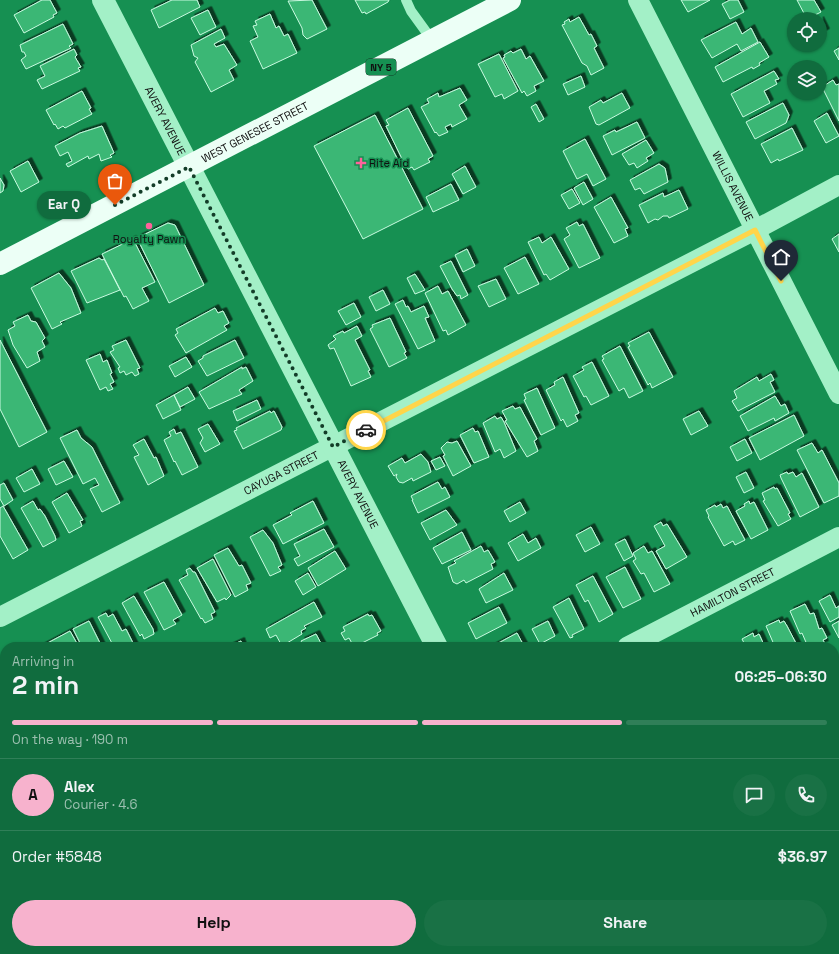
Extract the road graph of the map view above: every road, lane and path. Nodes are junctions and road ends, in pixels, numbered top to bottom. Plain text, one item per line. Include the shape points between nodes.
1 (103, 0) edge
2 (406, 0) edge
3 (510, 0) edge
4 (638, 0) edge
5 (432, 40) junction
6 (189, 167) junction
7 (839, 185) edge
8 (755, 230) junction
9 (0, 264) edge
10 (839, 394) edge
11 (333, 447) junction
12 (839, 537) edge
13 (0, 617) edge
14 (434, 642) edge
15 (637, 642) edge

1 - 6 street, AVERY AVENUE
2 - 5 lane
3 - 5 main road, WEST GENESEE STREET / NY 5
4 - 8 street, WILLIS AVENUE
5 - 6 main road, WEST GENESEE STREET / NY 5
6 - 9 main road, WEST GENESEE STREET / NY 5
6 - 11 street, AVERY AVENUE
7 - 8 street, CAYUGA STREET
8 - 10 street, WILLIS AVENUE
8 - 11 street, CAYUGA STREET
11 - 13 street, CAYUGA STREET
11 - 14 street, AVERY AVENUE
12 - 15 street, HAMILTON STREET

